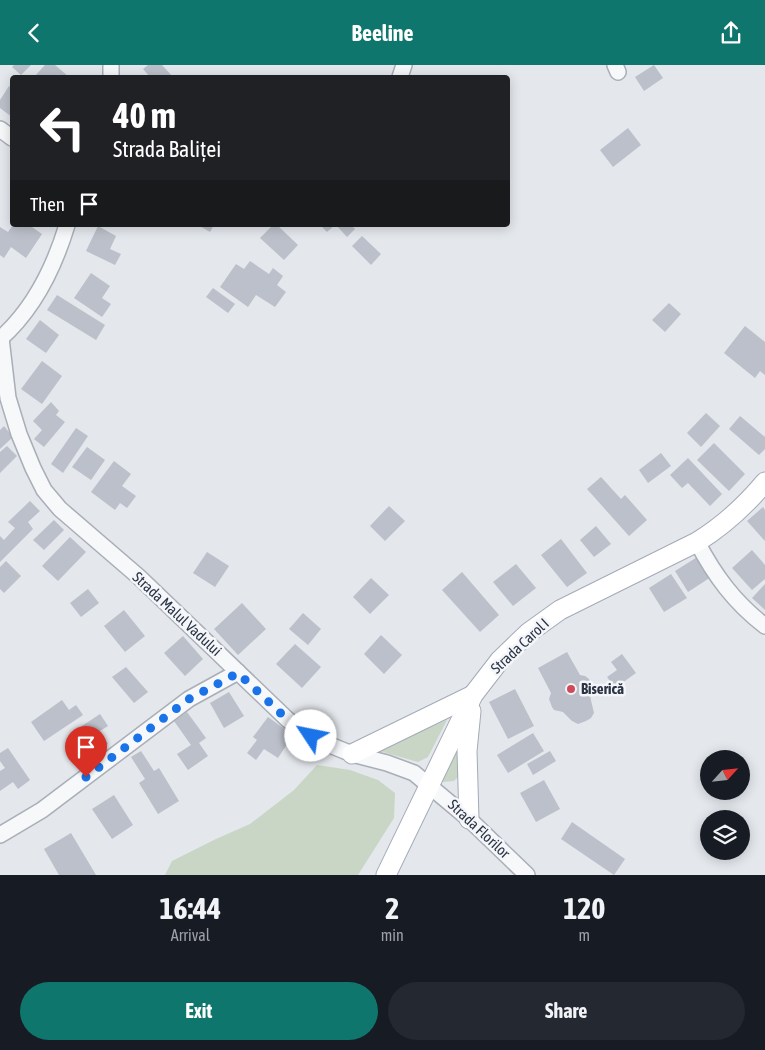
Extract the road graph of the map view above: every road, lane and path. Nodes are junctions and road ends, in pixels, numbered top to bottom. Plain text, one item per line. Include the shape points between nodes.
1 (66, 227) edge
2 (1, 338) edge
3 (4, 396) edge
4 (765, 483) edge
5 (697, 542) junction
6 (765, 625) edge
7 (238, 673) junction
8 (474, 695) junction
9 (352, 754) junction
10 (430, 785) junction
11 (469, 819) junction
12 (0, 835) edge
13 (386, 875) edge
14 (527, 875) edge

1 - 2 street via 47,277 20,318
2 - 3 street, Strada Malul Vadului
3 - 7 street, Strada Malul Vadului via 32,468 60,509 139,577
4 - 5 main road, Strada Carol I via 730,518
5 - 6 street via 722,585
5 - 8 main road, Strada Carol I via 543,621 500,660
7 - 9 street, Strada Malul Vadului via 302,730
7 - 12 street via 189,699 42,810
8 - 9 main road
8 - 10 main road, Strada Carol I
8 - 11 main road via 468,723
9 - 10 street, Strada Malul Vadului via 414,773
10 - 11 street, Strada Florilor
10 - 13 main road, Strada Carol I
11 - 14 street, Strada Florilor

